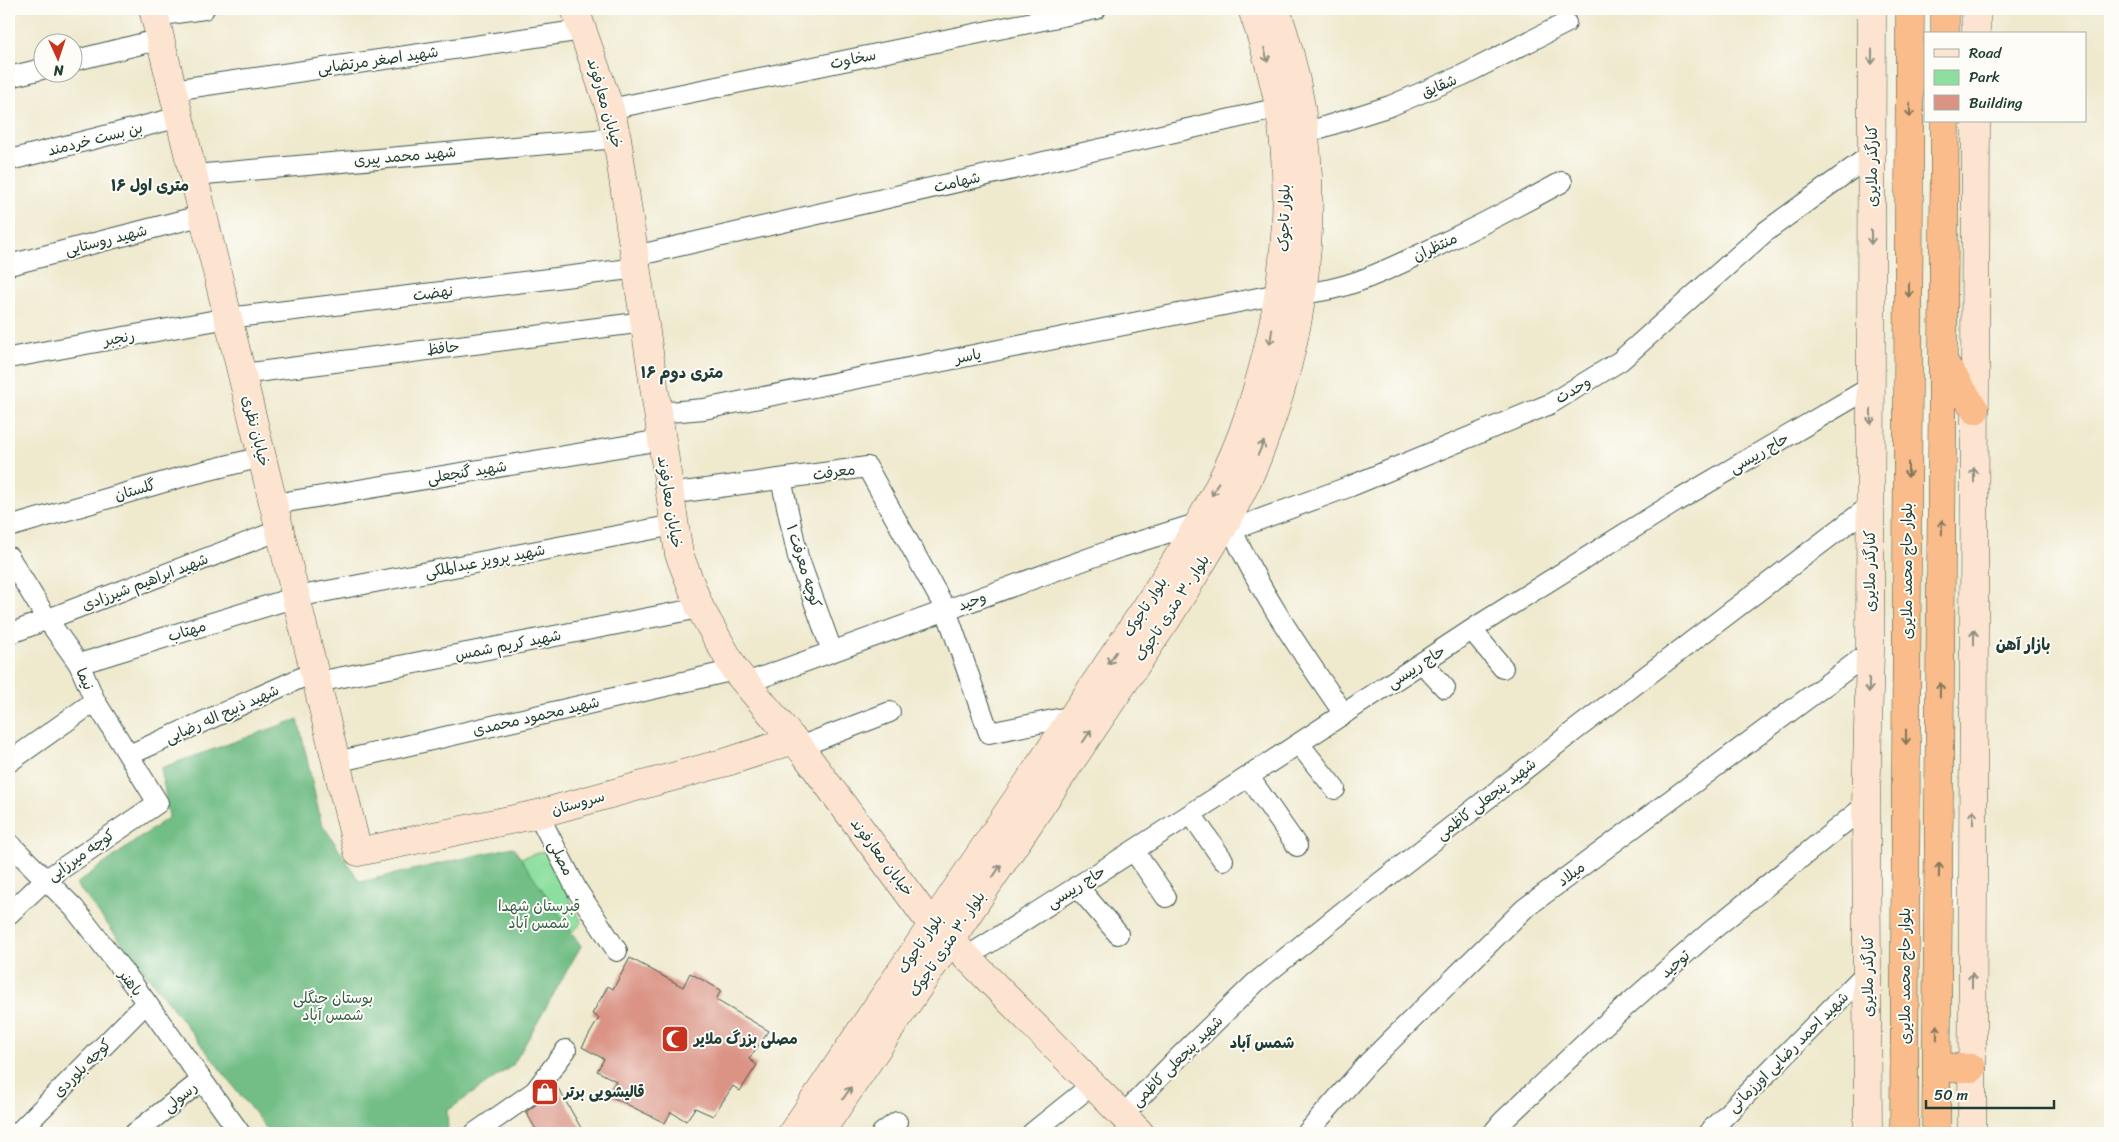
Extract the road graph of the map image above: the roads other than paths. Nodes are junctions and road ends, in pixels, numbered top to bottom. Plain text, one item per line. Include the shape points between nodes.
1 (204, 9) edge
2 (1096, 9) edge
3 (1252, 9) edge
4 (1276, 9) edge
5 (1872, 9) edge
6 (1910, 9) edge
7 (1945, 9) edge
8 (1976, 9) edge
9 (579, 19) edge
10 (156, 21) edge
11 (1566, 23) dead end
12 (1945, 32) edge
13 (1976, 32) edge
14 (82, 56) edge
15 (32, 71) edge
16 (9, 77) edge
17 (173, 90) junction
18 (1279, 108) junction
19 (610, 109) junction
20 (180, 117) junction
21 (1945, 122) edge
22 (1976, 122) edge
23 (1305, 133) junction
24 (617, 138) junction
25 (1872, 154) junction
26 (10, 160) edge
27 (194, 175) junction
28 (1562, 182) dead end
29 (204, 215) junction
30 (637, 262) junction
31 (9, 265) edge
32 (1290, 294) junction
33 (228, 318) junction
34 (644, 322) junction
35 (9, 358) edge
36 (1944, 362) junction
37 (242, 374) junction
38 (1871, 388) junction
39 (1975, 410) junction
40 (657, 413) junction
41 (661, 440) junction
42 (262, 456) junction
43 (781, 479) junction
44 (669, 494) junction
45 (1870, 506) junction
46 (277, 517) junction
47 (674, 525) junction
48 (9, 527) edge
49 (1217, 529) junction
50 (9, 558) edge
51 (296, 597) junction
52 (700, 608) junction
53 (946, 610) junction
54 (47, 619) junction
55 (1472, 630) junction
56 (9, 634) edge
57 (832, 652) junction
58 (1870, 652) junction
59 (1422, 663) junction
60 (78, 664) junction
61 (1503, 668) dead end
62 (316, 677) junction
63 (740, 677) junction
64 (1445, 688) dead end
65 (95, 701) junction
66 (890, 712) dead end
67 (1344, 714) junction
68 (1073, 716) junction
69 (796, 744) junction
70 (1299, 744) junction
71 (129, 756) junction
72 (9, 762) edge
73 (336, 762) junction
74 (1249, 777) junction
75 (1335, 789) dead end
76 (158, 802) joint
77 (1866, 805) junction
78 (538, 814) junction
79 (1191, 814) junction
80 (9, 843) edge
81 (1297, 846) dead end
82 (1134, 851) junction
83 (358, 852) joint
84 (1223, 860) dead end
85 (45, 880) junction
86 (1077, 886) junction
87 (1166, 897) dead end
88 (9, 914) edge
89 (1118, 934) dead end
90 (950, 940) junction
91 (617, 951) dead end
92 (1868, 971) junction
93 (146, 1003) junction
94 (566, 1050) dead end
95 (1937, 1068) junction
96 (1972, 1068) junction
97 (202, 1080) junction
98 (1093, 1084) junction
99 (1131, 1125) edge
100 (18, 1133) edge
101 (135, 1133) edge
102 (240, 1133) edge
103 (475, 1133) edge
104 (792, 1133) edge
105 (820, 1133) edge
106 (1032, 1133) edge
107 (1308, 1133) edge
108 (1493, 1133) edge
109 (1708, 1133) edge
110 (1868, 1133) edge
111 (1904, 1133) edge
112 (1936, 1133) edge
113 (1972, 1133) edge

1 - 10 street
2 - 19 street, سخاوت
3 -> 18 street, بلوار تاجوک
4 - 23 street, بلوار ۳۰ متری تاجوک via 1302,104
5 -> 25 street, کنارگذر ملایری
6 -> 111 highway, بلوار حاج محمد ملایری
7 - 12 highway
8 - 13 street
9 - 17 street, شهید اصغر مرتضایی
9 - 19 street, خیابان معارفوند
10 - 14 street
10 - 17 street, خیابان نظری
11 - 23 street, شقایق via 1463,75 1390,106
15 - 16 street
17 - 20 street, خیابان نظری
18 - 30 street, شهامت
18 - 32 street, بلوار تاجوک via 1286,185 1283,263
19 - 24 street, خیابان معارفوند
20 - 26 street, بن بست خردمند
20 - 27 street, خیابان نظری
21 - 36 highway
22 - 39 street
23 - 32 street, بلوار ۳۰ متری تاجوک via 1309,185 1307,265
24 - 27 street, شهید محمد پیری
24 - 30 street, خیابان معارفوند
25 -> 38 street, کنارگذر ملایری
25 - 49 street, وحدت via 1765,232 1620,361 1550,404 1351,486
27 - 29 street, خیابان نظری
28 - 32 street, منتظران via 1485,224 1369,278 1327,292
29 - 31 street, شهید روستایی
29 - 33 street, خیابان نظری
30 - 33 street, نهضت
30 - 34 street, خیابان معارفوند
32 - 40 street, یاسر via 704,409
32 - 49 street, بلوار ۳۰ متری تاجوک via 1292,356 1263,444
33 - 35 street, رنجبر
33 - 37 street, خیابان نظری
34 - 37 street, حافظ
34 - 40 street, خیابان معارفوند
36 - 39 highway
95 -> 36 highway
37 - 42 street, خیابان نظری
38 -> 45 street, کنارگذر ملایری
38 - 55 street, حاج رییسی via 1677,501
96 -> 39 street
40 - 41 street, خیابان معارفوند
41 - 44 street, خیابان معارفوند
41 - 46 street, شهید گنجعلی
42 - 46 street, خیابان نظری
42 - 48 street, گلستان
43 - 44 street, معرفت
43 - 53 street, معرفت via 867,467
43 - 57 street, کوچه معرفت ۱ via 798,556
44 - 47 street, خیابان معارفوند
45 - 58 street, کنارگذر ملایری
45 - 99 street, شهید پنجعلی کاظمی via 1570,734 1255,983
46 - 51 street, خیابان نظری
46 - 54 street, شهید ابراهیم شیرزادی
47 - 51 street, شهید پرویز عبدالملکی
47 - 52 street, خیابان معارفوند via 679,554
49 - 53 street, وحید via 1112,550
49 - 67 street via 1241,550 1291,636
49 -> 68 street, بلوار تاجوک via 1147,606
90 -> 49 street, بلوار ۳۰ متری تاجوک via 1167,619
50 - 54 street, نیما
51 - 60 street, مهتاب
51 - 62 street, خیابان نظری
52 - 62 street, شهید کریم شمس
52 - 63 street, خیابان معارفوند
53 - 57 street, وحید
53 - 68 street via 989,733
54 - 56 street, شهید ابراهیم شیرزادی
54 - 60 street, نیما
55 - 59 street, حاج رییسی
55 - 61 street
57 - 63 street, وحید
58 -> 77 street, کنارگذر ملایری
58 - 107 street, میلاد via 1524,909 1368,1063
59 - 64 street
59 - 67 street, حاج رییسی
60 - 65 street, نیما
62 - 71 street, شهید ذبیح اله رضایی
62 - 73 street, خیابان نظری
63 - 69 street, خیابان معارفوند
63 - 73 street, شهید محمود محمدی
65 - 71 street, نیما
65 - 72 street
66 - 69 street
67 - 70 street, حاج رییسی
68 - 90 street, بلوار تاجوک
69 - 78 street, سروستان
69 - 90 street, خیابان معارفوند
70 - 74 street, حاج رییسی
70 - 75 street
71 - 76 street, نیما
73 - 83 street, خیابان نظری
74 - 79 street, حاج رییسی
74 - 81 street
76 - 85 street, کوچه میرزایی
77 - 92 street, کنارگذر ملایری
77 - 108 street, توحید via 1704,938 1600,1029
78 - 83 street, سروستان
78 - 91 street, مصلی via 577,890
79 - 82 street, حاج رییسی
79 - 84 street
80 - 85 street, باهنر
82 - 86 street, حاج رییسی
82 - 87 street
85 - 88 street, کوچه میرزایی
85 - 93 street, باهنر via 74,908
86 - 89 street
86 - 90 street, حاج رییسی
90 - 98 street, خیابان معارفوند
90 - 104 street, بلوار تاجوک
105 -> 90 street, بلوار ۳۰ متری تاجوک
92 - 109 street, شهید احمد رضایی اورزمانی
92 - 110 street, کنارگذر ملایری
93 - 97 street, باهنر
93 - 100 street, کوچه بلوردی
94 - 103 street via 535,1091
95 - 96 highway
95 - 112 highway
96 - 113 street
97 - 101 street, رسولی
97 - 102 street, باهنر
98 - 99 street, خیابان معارفوند
98 - 106 street

